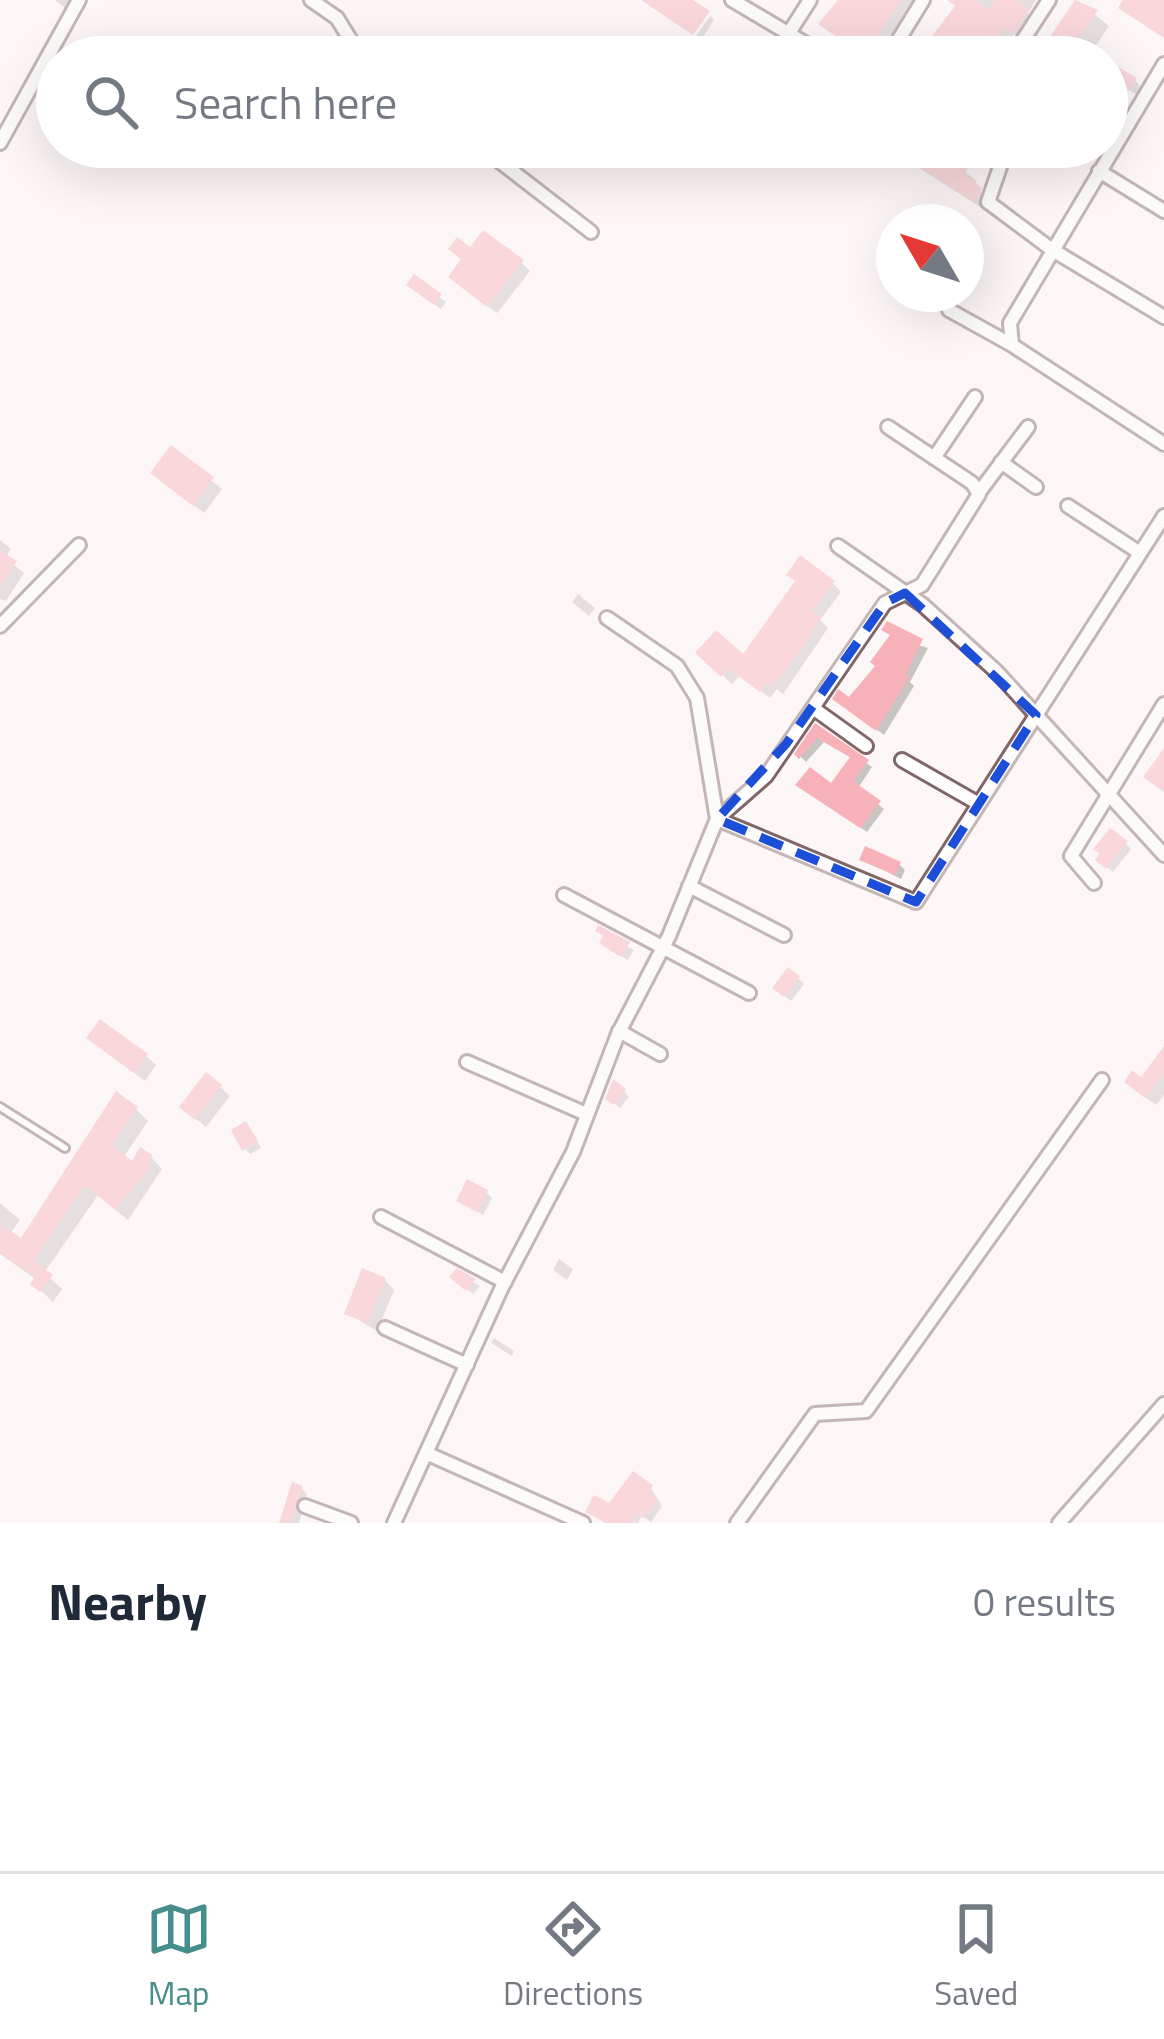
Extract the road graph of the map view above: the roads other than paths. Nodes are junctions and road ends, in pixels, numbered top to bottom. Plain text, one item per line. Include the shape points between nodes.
1 (79, 0) edge
2 (311, 0) edge
3 (732, 0) edge
4 (810, 0) edge
5 (923, 0) edge
6 (1049, 0) edge
7 (789, 33) junction
8 (59, 36) edge
9 (348, 36) edge
10 (794, 36) edge
11 (901, 36) edge
12 (1026, 36) edge
13 (1164, 64) edge
14 (36, 78) edge
15 (1148, 92) junction
16 (1164, 101) edge
17 (1128, 124) edge
18 (0, 143) edge
19 (508, 168) edge
20 (1000, 168) edge
21 (1099, 170) joint
22 (1164, 211) edge
23 (591, 232) dead end
24 (1051, 250) junction
25 (953, 312) edge
26 (1164, 317) edge
27 (1012, 344) junction
28 (975, 397) dead end
29 (888, 427) dead end
30 (1028, 427) dead end
31 (1164, 444) edge
32 (934, 458) junction
33 (1001, 463) junction
34 (1036, 487) dead end
35 (980, 491) junction
36 (1068, 506) dead end
37 (1164, 516) edge
38 (79, 545) dead end
39 (838, 546) dead end
40 (1140, 554) junction
41 (904, 593) junction
42 (607, 618) dead end
43 (0, 626) edge
44 (1164, 704) edge
45 (813, 707) junction
46 (1036, 715) junction
47 (1150, 728) junction
48 (1164, 738) edge
49 (866, 746) dead end
50 (902, 760) dead end
51 (1108, 794) junction
52 (979, 804) junction
53 (717, 819) junction
54 (1164, 855) edge
55 (1094, 883) dead end
56 (689, 886) junction
57 (565, 896) dead end
58 (784, 935) dead end
59 (663, 947) junction
60 (749, 993) dead end
61 (619, 1031) junction
62 (660, 1054) dead end
63 (466, 1062) dead end
64 (1102, 1080) dead end
65 (0, 1107) edge
66 (584, 1114) junction
67 (64, 1148) dead end
68 (381, 1217) dead end
69 (505, 1282) junction
70 (385, 1328) dead end
71 (466, 1365) junction
72 (1164, 1404) edge
73 (426, 1453) junction
74 (305, 1506) dead end
75 (551, 1517) edge
76 (1068, 1520) edge
77 (351, 1523) edge
78 (394, 1523) edge
79 (584, 1523) edge
80 (737, 1523) edge

1 - 8 street
2 - 9 street
3 - 7 street
4 - 7 street
5 - 11 street
6 - 12 street
7 - 10 street
13 - 15 street
14 - 18 street
15 - 16 street
15 - 17 street
19 - 23 street
20 - 24 street via 988,202
21 - 22 street
21 - 24 street
24 - 26 street
24 - 27 street via 1010,323
25 - 27 street
27 - 31 street
28 - 32 street
29 - 32 street
30 - 33 street
32 - 35 street
33 - 34 street
33 - 35 street
35 - 41 street via 922,585
36 - 40 street
37 - 40 street
38 - 43 street
39 - 41 street
40 - 46 street
41 - 45 street via 885,603
41 - 46 street
42 - 53 street via 677,666 698,698
44 - 47 street
45 - 49 street
45 - 53 street via 766,776
46 - 51 street
46 - 52 street
47 - 48 street
47 - 51 street
50 - 52 street
51 - 54 street
51 - 55 street via 1071,856
52 - 53 street via 916,902
53 - 56 street
56 - 58 street
56 - 59 street
57 - 59 street
59 - 60 street
59 - 61 street
61 - 62 street
61 - 66 street
63 - 66 street
64 - 80 street via 866,1411 815,1414
65 - 67 lane
66 - 69 street via 573,1152
68 - 69 street
69 - 71 street
70 - 71 street
71 - 73 street
72 - 76 street
73 - 75 street
73 - 78 street
74 - 77 street
75 - 79 street

